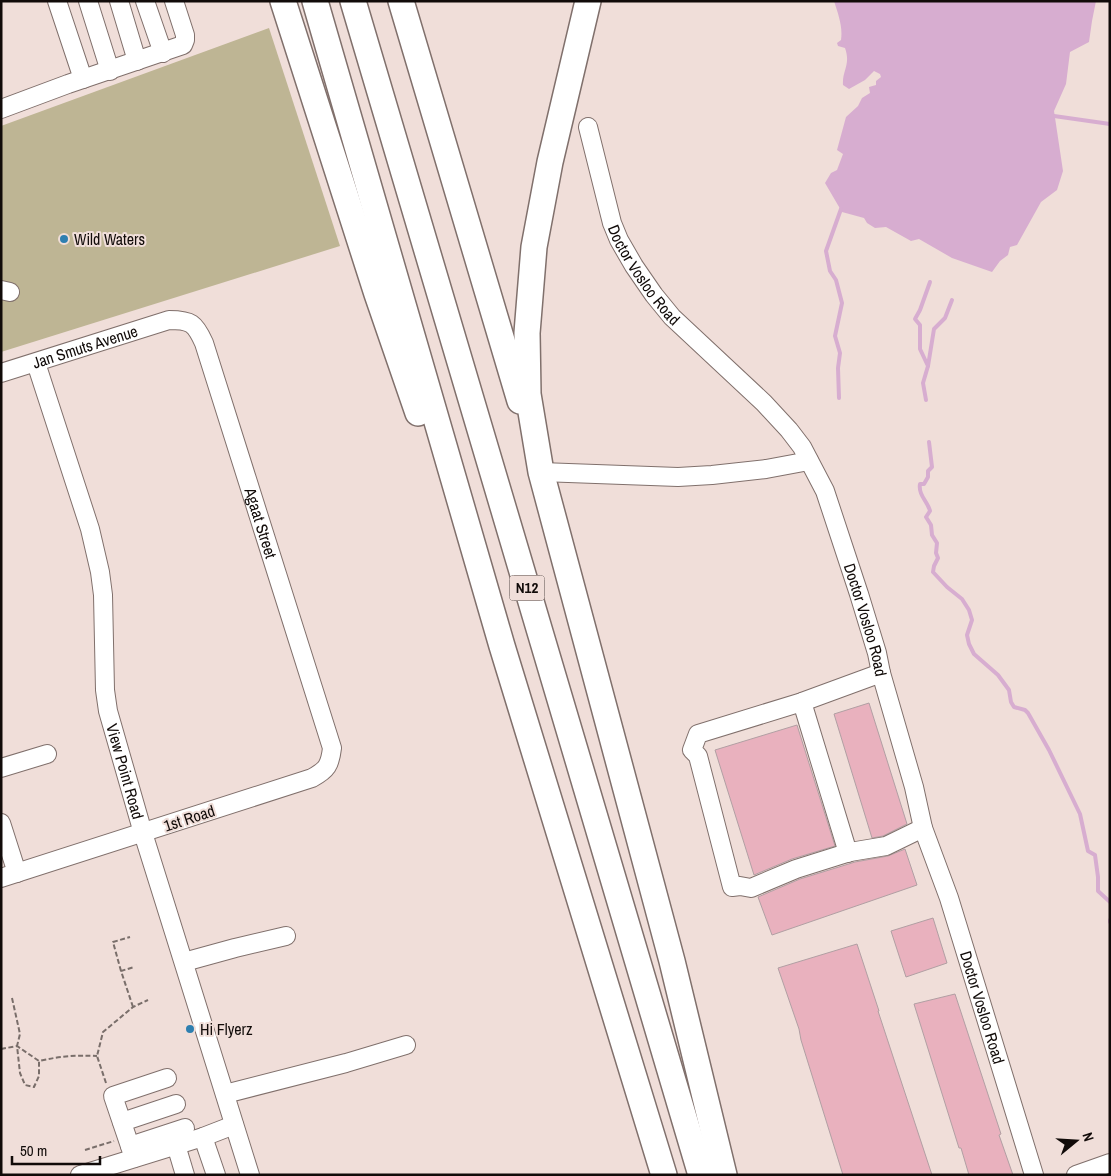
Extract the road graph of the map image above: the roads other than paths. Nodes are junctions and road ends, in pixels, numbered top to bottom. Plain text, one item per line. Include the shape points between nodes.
1 (57, 1) edge
2 (88, 1) edge
3 (119, 1) edge
4 (145, 1) edge
5 (174, 1) edge
6 (284, 1) edge
7 (315, 1) edge
8 (353, 1) edge
9 (401, 1) edge
10 (588, 1) edge
11 (163, 53) junction
12 (137, 61) junction
13 (110, 70) junction
14 (76, 81) junction
15 (1, 109) edge
16 (588, 127) dead end
17 (169, 320) joint
18 (36, 363) junction
19 (1, 374) edge
20 (809, 461) junction
21 (541, 472) junction
22 (502, 646) junction
23 (881, 673) junction
24 (802, 702) junction
25 (332, 748) joint
26 (47, 754) dead end
27 (1, 768) edge
28 (1, 823) edge
29 (923, 828) junction
30 (143, 833) junction
31 (848, 852) junction
32 (9, 876) edge
33 (286, 936) dead end
34 (184, 962) junction
35 (406, 1045) dead end
36 (167, 1078) dead end
37 (225, 1094) junction
38 (176, 1104) dead end
39 (234, 1125) junction
40 (185, 1128) dead end
41 (203, 1137) junction
42 (129, 1141) junction
43 (176, 1145) junction
44 (1110, 1163) edge
45 (80, 1175) edge
46 (185, 1175) edge
47 (216, 1175) edge
48 (250, 1175) edge
49 (664, 1175) edge
50 (701, 1175) edge
51 (724, 1175) edge
52 (1034, 1175) edge
53 (1076, 1175) edge

1 - 14 street
2 - 13 street
3 - 12 street
4 - 11 street
5 - 11 street via 185,40 183,45
6 - 22 highway via 393,340
7 - 22 highway, N12
8 - 50 highway, N12
9 - 21 highway
10 - 21 highway via 550,162 534,247 527,333 528,394
11 - 12 street
12 - 13 street
13 - 14 street
14 - 15 street
16 - 20 street, Doctor Vosloo Road via 612,223 634,266 672,317 778,417
17 - 18 street, Jan Smuts Avenue
17 - 25 street, Agaat Street via 191,323 204,343
18 - 19 street, Jan Smuts Avenue
18 - 30 street, View Point Road via 96,552 103,594 108,711
20 - 21 street via 678,478
20 - 23 street, Doctor Vosloo Road via 825,491
21 - 51 highway via 672,961
22 - 49 highway, N12
23 - 24 street
23 - 29 street, Doctor Vosloo Road
24 - 31 street
24 - 31 street via 698,734 692,750 698,756 732,887 751,888
25 - 30 street, 1st Road via 328,766 312,778
26 - 27 street
28 - 32 street
29 - 31 street via 886,846
29 - 52 street, Doctor Vosloo Road via 941,896
30 - 32 street, 1st Road
30 - 34 street, View Point Road
33 - 34 street
34 - 37 street, View Point Road
35 - 37 street
36 - 42 street via 113,1096
37 - 39 street, View Point Road
38 - 42 street
39 - 41 street
39 - 48 street, View Point Road
40 - 42 street
41 - 43 street
41 - 47 street
42 - 43 street
42 - 45 street
43 - 46 street
44 - 53 street

